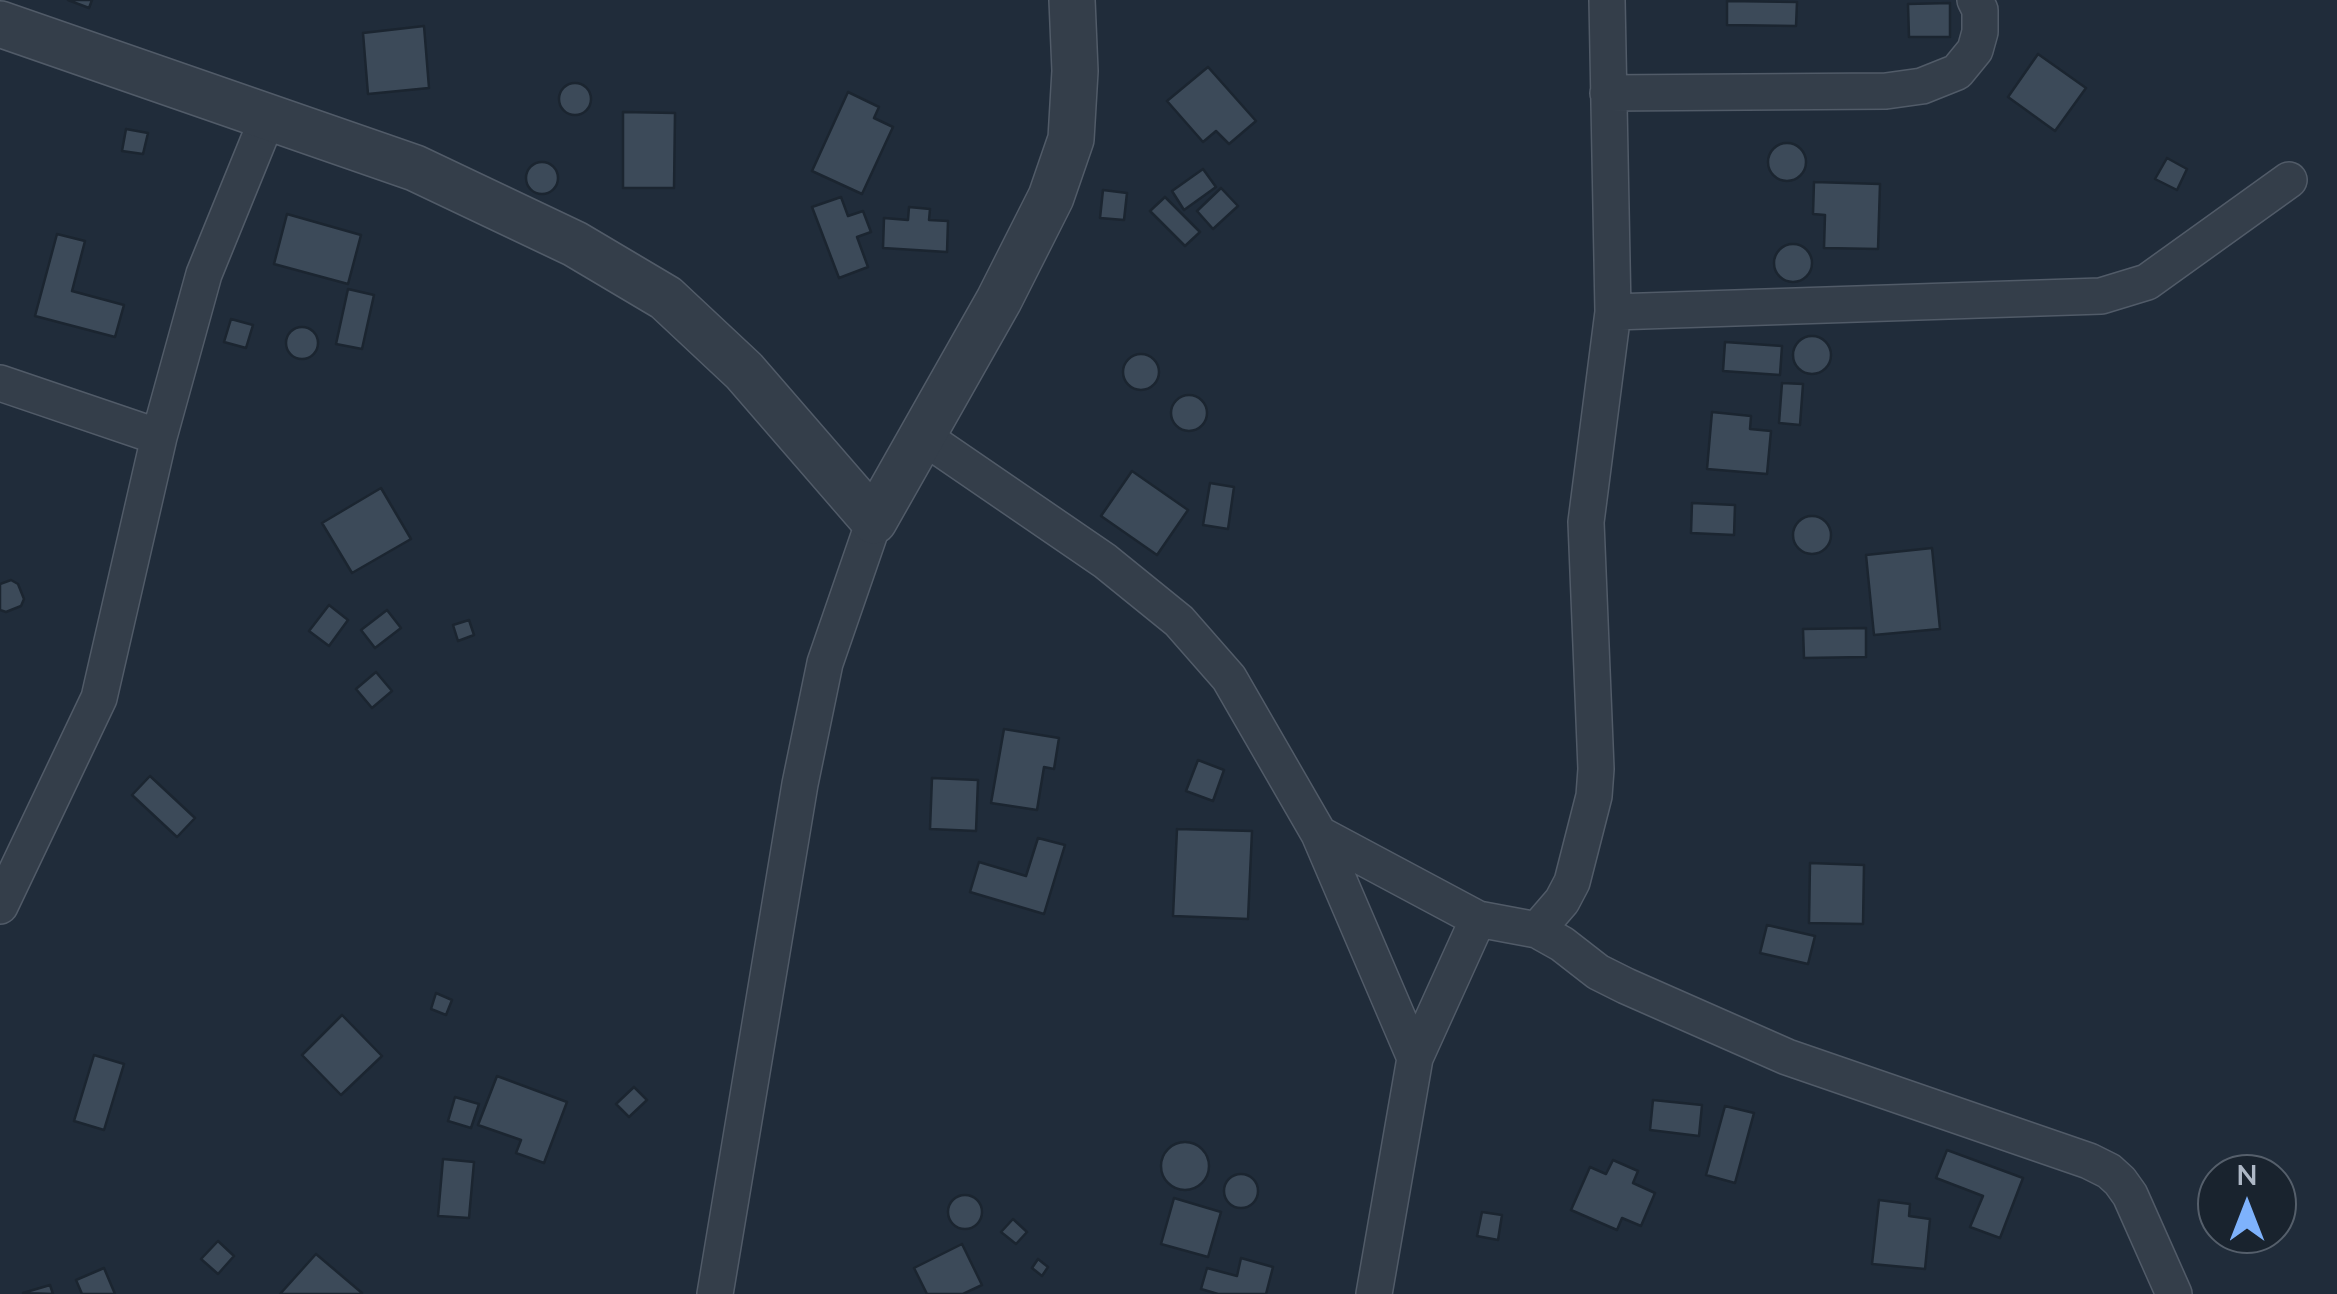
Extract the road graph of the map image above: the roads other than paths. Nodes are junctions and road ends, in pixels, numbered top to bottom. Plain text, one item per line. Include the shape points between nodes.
1 (1072, 0) edge
2 (1607, 0) edge
3 (1976, 0) edge
4 (0, 24) edge
5 (1608, 93) junction
6 (268, 117) junction
7 (2289, 180) dead end
8 (1613, 312) junction
9 (0, 382) edge
10 (159, 437) junction
11 (924, 437) junction
12 (874, 521) junction
13 (1319, 834) junction
14 (0, 906) edge
15 (1478, 919) junction
16 (1537, 930) junction
17 (1415, 1058) junction
18 (715, 1294) edge
19 (1374, 1294) edge
20 (2174, 1294) edge

1 - 11 street via 1070,140 1051,196
2 - 5 street
3 - 5 street via 1975,50 1956,72 1922,86
4 - 6 street
5 - 8 street
6 - 10 street via 204,274
6 - 12 street via 414,168 575,244 666,298 744,371
7 - 8 street via 2147,282 2101,296
8 - 16 street via 1586,522 1594,796 1572,882
9 - 10 street
10 - 14 street via 99,698
11 - 12 street
11 - 13 street via 1105,560 1179,621 1230,678
12 - 18 street via 825,663 800,784
13 - 15 street
13 - 17 street
15 - 16 street
15 - 17 street
16 - 20 street via 1598,972 1787,1057 2109,1171 2130,1195
17 - 19 street

